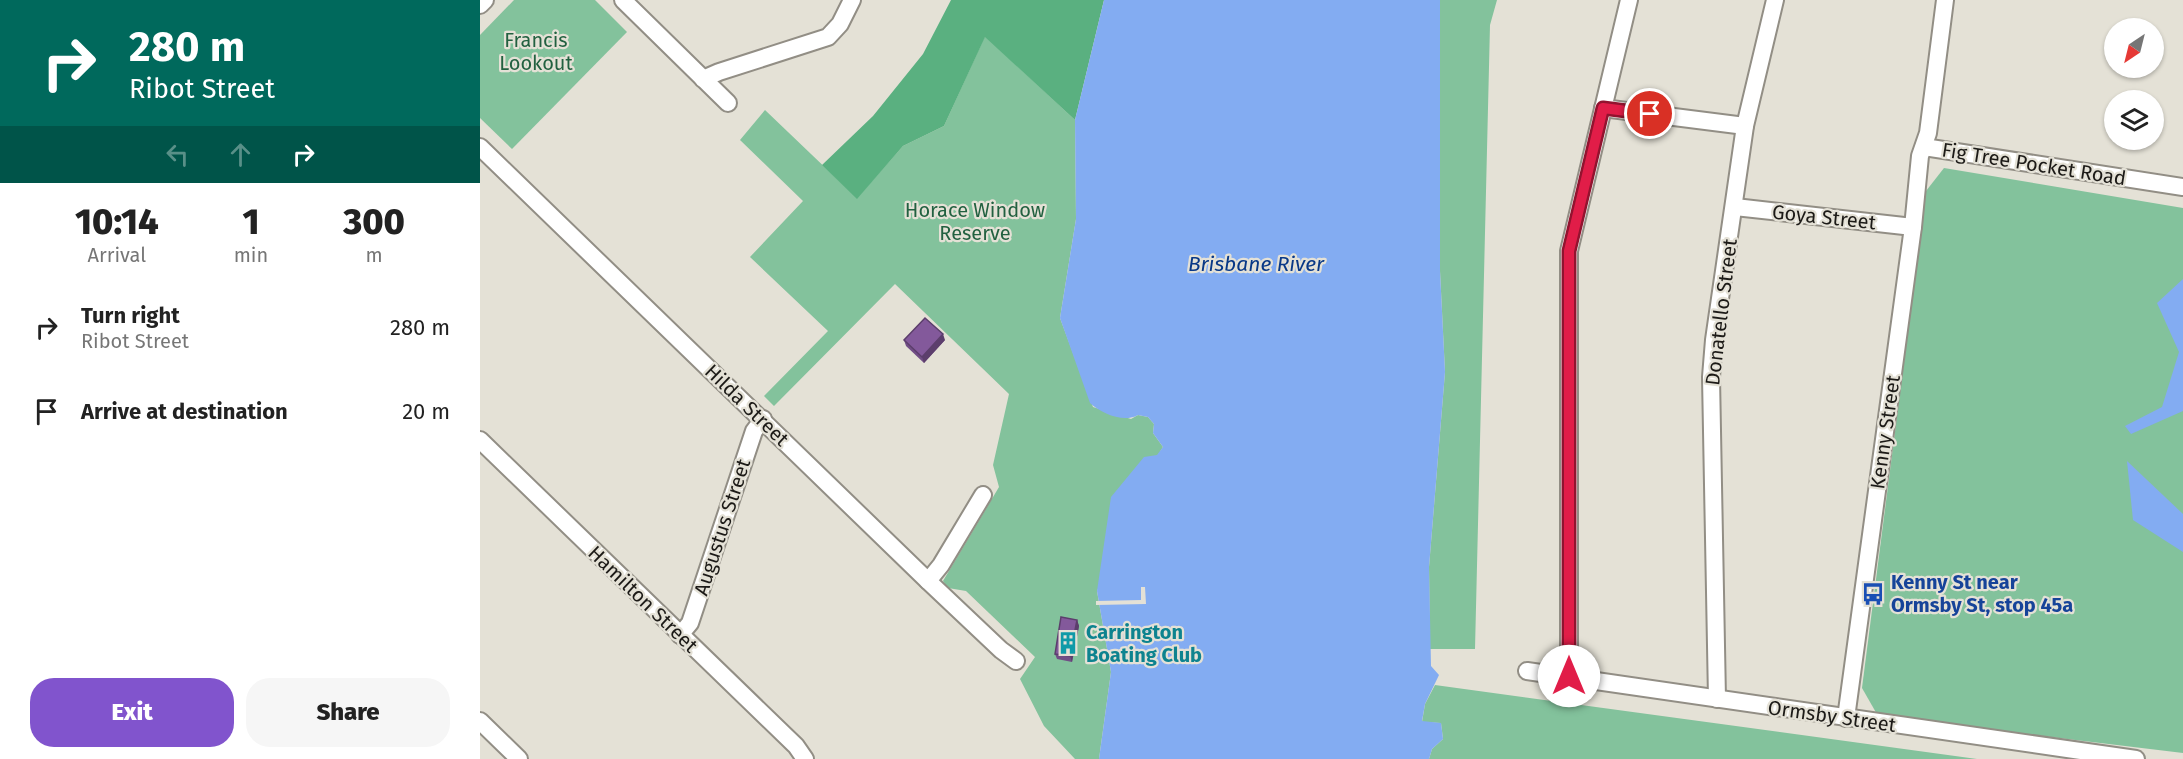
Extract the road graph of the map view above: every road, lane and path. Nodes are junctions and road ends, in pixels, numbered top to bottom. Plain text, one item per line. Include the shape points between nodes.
1 (485, 0) edge
2 (623, 0) edge
3 (852, 0) edge
4 (1629, 0) edge
5 (1775, 0) edge
6 (1945, 0) edge
7 (480, 5) edge
8 (703, 79) junction
9 (728, 103) dead end
10 (1603, 108) junction
11 (1745, 126) junction
12 (480, 147) edge
13 (1924, 147) junction
14 (2183, 188) edge
15 (1735, 207) junction
16 (1912, 227) junction
17 (763, 419) junction
18 (480, 440) edge
19 (983, 495) dead end
20 (928, 581) junction
21 (681, 635) junction
22 (1016, 661) dead end
23 (1527, 670) dead end
24 (1569, 676) junction
25 (1717, 699) junction
26 (1846, 718) junction
27 (480, 721) edge
28 (519, 759) edge
29 (805, 759) edge
30 (2136, 759) edge

1 - 7 street
2 - 8 street
3 - 8 street via 834,31 822,40
4 - 10 street
5 - 11 street, Donatello Street
6 - 13 street, Fig Tree Pocket Road
8 - 9 street
10 - 11 street
10 - 24 street via 1569,251
11 - 15 street, Donatello Street
12 - 17 street, Hilda Street
13 - 14 street, Fig Tree Pocket Road
13 - 16 street, Kenny Street
15 - 16 street, Goya Street
15 - 25 street, Donatello Street via 1711,377
16 - 26 street, Kenny Street
17 - 20 street, Hilda Street
17 - 21 street, Augustus Street via 754,431 689,625
18 - 21 street, Hamilton Street
19 - 20 street
20 - 22 street, Hilda Street
21 - 29 street, Hamilton Street
23 - 24 street, Ormsby Street
24 - 25 street, Ormsby Street
25 - 26 street, Ormsby Street
26 - 30 street, Ormsby Street
27 - 28 street

